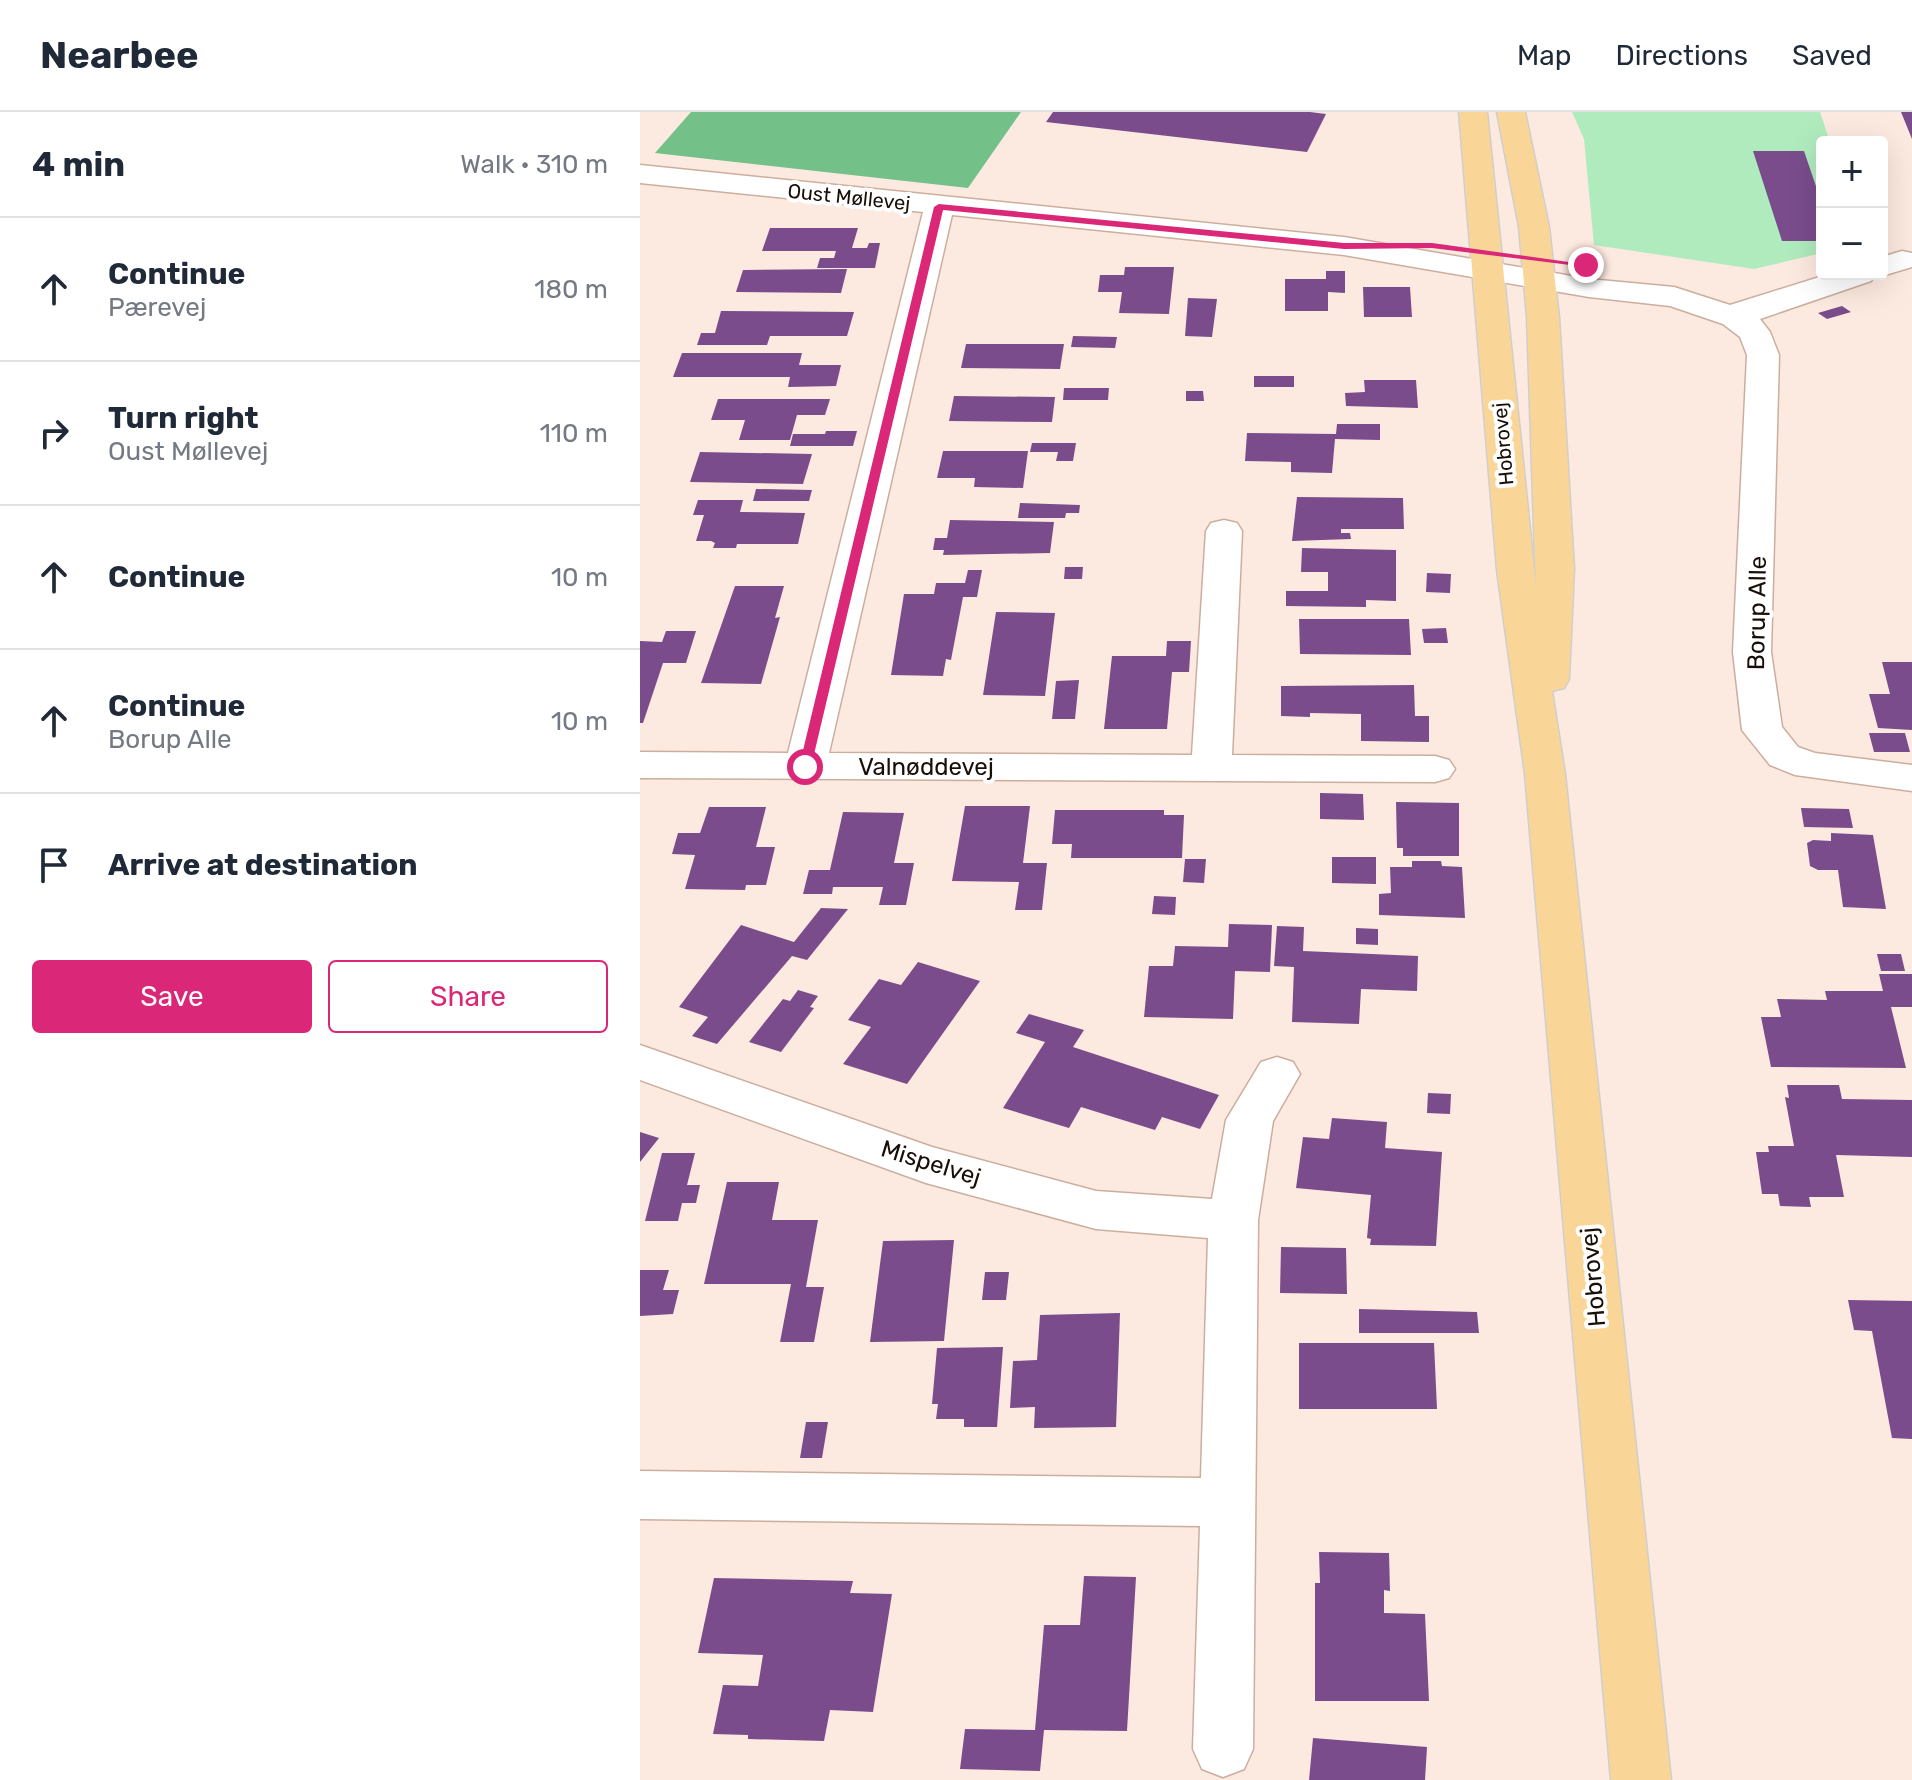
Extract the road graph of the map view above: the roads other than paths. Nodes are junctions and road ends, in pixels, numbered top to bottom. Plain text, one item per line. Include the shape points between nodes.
1 (1473, 112) edge
2 (1511, 112) edge
3 (640, 174) edge
4 (939, 207) junction
5 (1486, 261) junction
6 (1538, 269) junction
7 (1845, 280) edge
8 (1742, 321) junction
9 (1224, 531) dead end
10 (640, 765) edge
11 (805, 767) junction
12 (1211, 769) junction
13 (1435, 769) dead end
14 (1545, 774) junction
15 (1909, 789) edge
16 (640, 1062) edge
17 (1277, 1074) dead end
18 (1233, 1220) junction
19 (640, 1495) edge
20 (1225, 1502) junction
21 (1223, 1749) dead end
22 (1641, 1780) edge

1 - 5 main road, Hobrovej
2 - 6 main road, Hobrovej
3 - 4 street, Oust Møllevej
4 - 5 street, Oust Møllevej
4 - 11 street
5 - 6 street, Oust Møllevej
5 - 14 main road, Hobrovej via 1515,570
6 - 8 street via 1674,297
6 - 14 main road, Hobrovej via 1556,569
7 - 8 street
8 - 15 street, Borup Alle via 1763,355 1752,652 1762,730 1789,759
9 - 12 street
10 - 11 street, Valnøddevej
11 - 12 street, Valnøddevej
12 - 13 street, Valnøddevej
14 - 22 main road, Hobrovej
16 - 18 street, Mispelvej via 926,1164 1096,1210
17 - 18 street via 1250,1120
18 - 20 street
19 - 20 street
20 - 21 street

